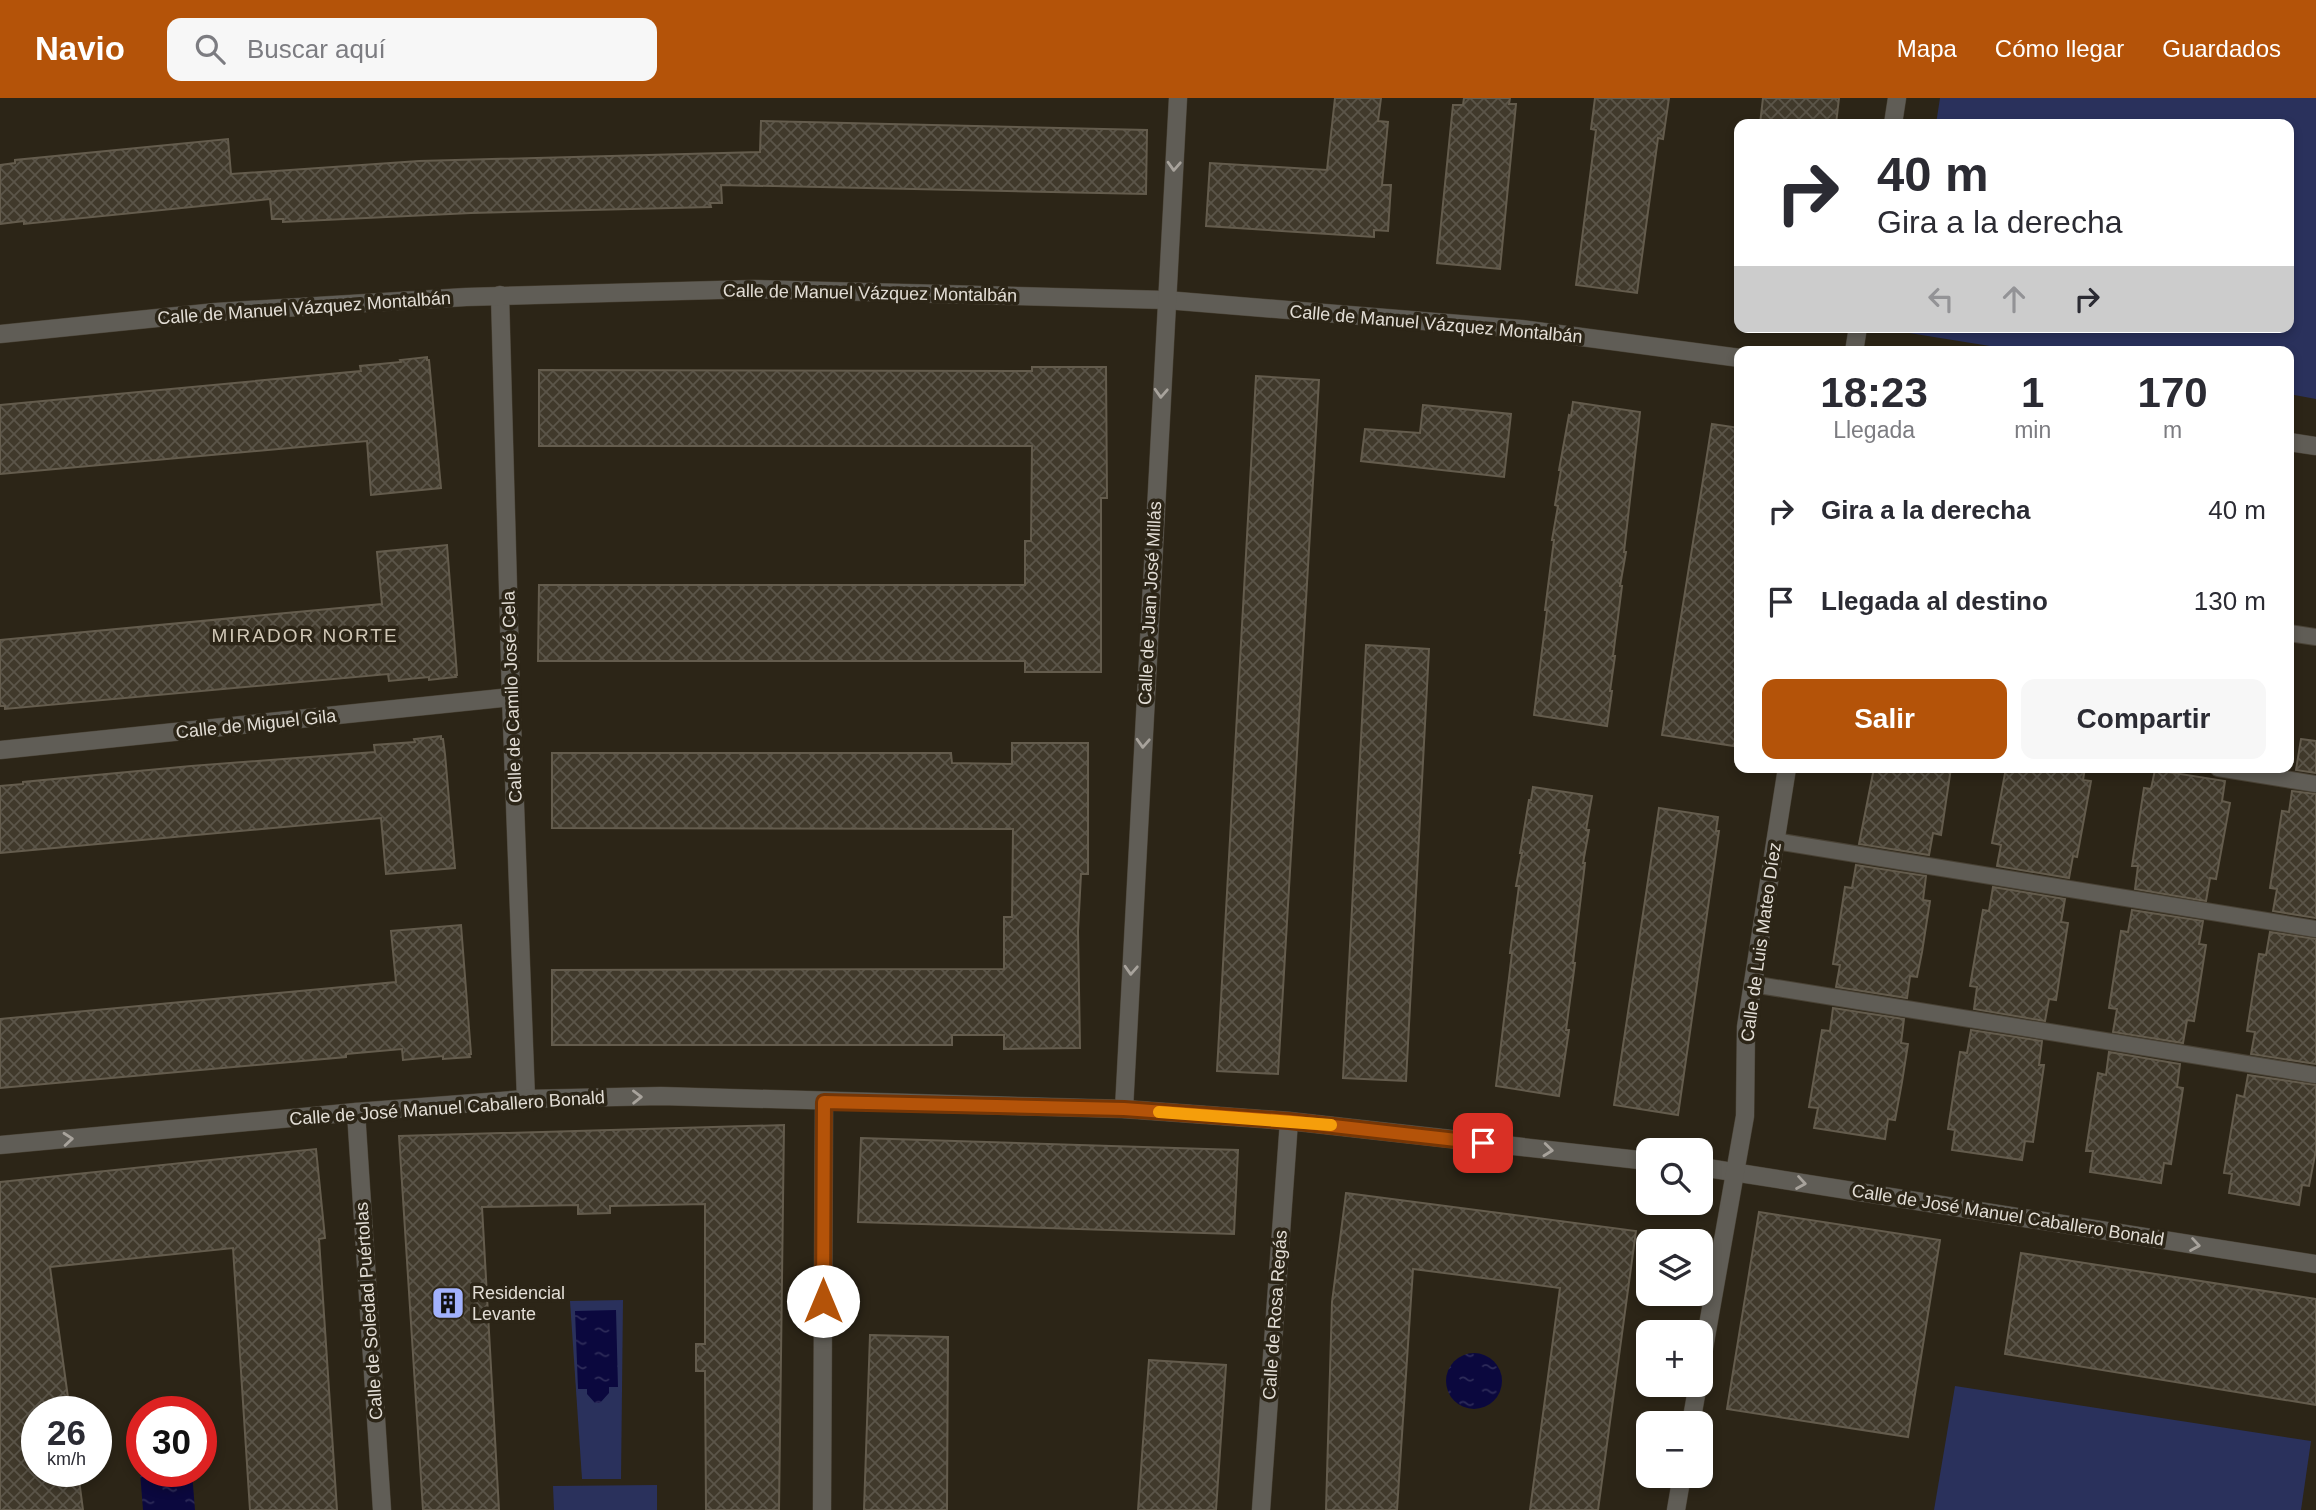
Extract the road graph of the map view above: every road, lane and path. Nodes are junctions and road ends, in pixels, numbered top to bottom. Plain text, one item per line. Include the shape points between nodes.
1 (1178, 98) edge
2 (1897, 98) edge
3 (1894, 119) edge
4 (500, 295) junction
5 (1166, 300) junction
6 (0, 334) edge
7 (1734, 357) edge
8 (2294, 443) edge
9 (2316, 446) edge
10 (2294, 634) edge
11 (2316, 637) edge
12 (511, 697) junction
13 (0, 750) edge
14 (1786, 773) edge
15 (2249, 773) edge
16 (2316, 784) edge
17 (1775, 841) junction
18 (2316, 929) edge
19 (1752, 984) junction
20 (2316, 1075) edge
21 (526, 1099) junction
22 (824, 1102) junction
23 (1124, 1109) junction
24 (356, 1112) junction
25 (1289, 1121) junction
26 (0, 1145) edge
27 (1636, 1160) edge
28 (1713, 1168) edge
29 (1734, 1171) junction
30 (2316, 1264) edge
31 (1709, 1320) edge
32 (1680, 1488) edge
33 (382, 1510) edge
34 (822, 1510) edge
35 (1261, 1510) edge
36 (1676, 1510) edge

1 -> 5 street, Calle de Juan José Millás
2 - 3 street
4 - 5 street, Calle de Manuel Vázquez Montalbán via 754,289
4 - 6 street, Calle de Manuel Vázquez Montalbán via 216,312
4 - 12 street, Calle de Camilo José Cela
5 - 7 street, Calle de Manuel Vázquez Montalbán via 1521,329
5 -> 23 street, Calle de Juan José Millás
8 - 9 street
10 - 11 lane
12 - 13 street, Calle de Miguel Gila
12 - 21 street, Calle de Camilo José Cela
14 - 17 street, Calle de Luis Mateo Díez
15 - 16 lane
17 - 18 lane
17 - 19 street, Calle de Luis Mateo Díez
19 - 20 lane
19 - 29 street, Calle de Luis Mateo Díez via 1746,1027 1745,1116
21 -> 22 street, Calle de José Manuel Caballero Bonald via 661,1096
21 - 24 street, Calle de José Manuel Caballero Bonald
22 - 23 street, Calle de José Manuel Caballero Bonald
22 - 34 street
23 - 25 street, Calle de José Manuel Caballero Bonald
26 -> 24 street, Calle de José Manuel Caballero Bonald
24 - 33 street, Calle de Soledad Puértolas
25 -> 27 street, Calle de José Manuel Caballero Bonald
25 - 35 street, Calle de Rosa Regás
28 - 29 street, Calle de José Manuel Caballero Bonald
29 -> 30 street, Calle de José Manuel Caballero Bonald
29 - 31 street, Calle de Luis Mateo Díez
32 - 36 street

